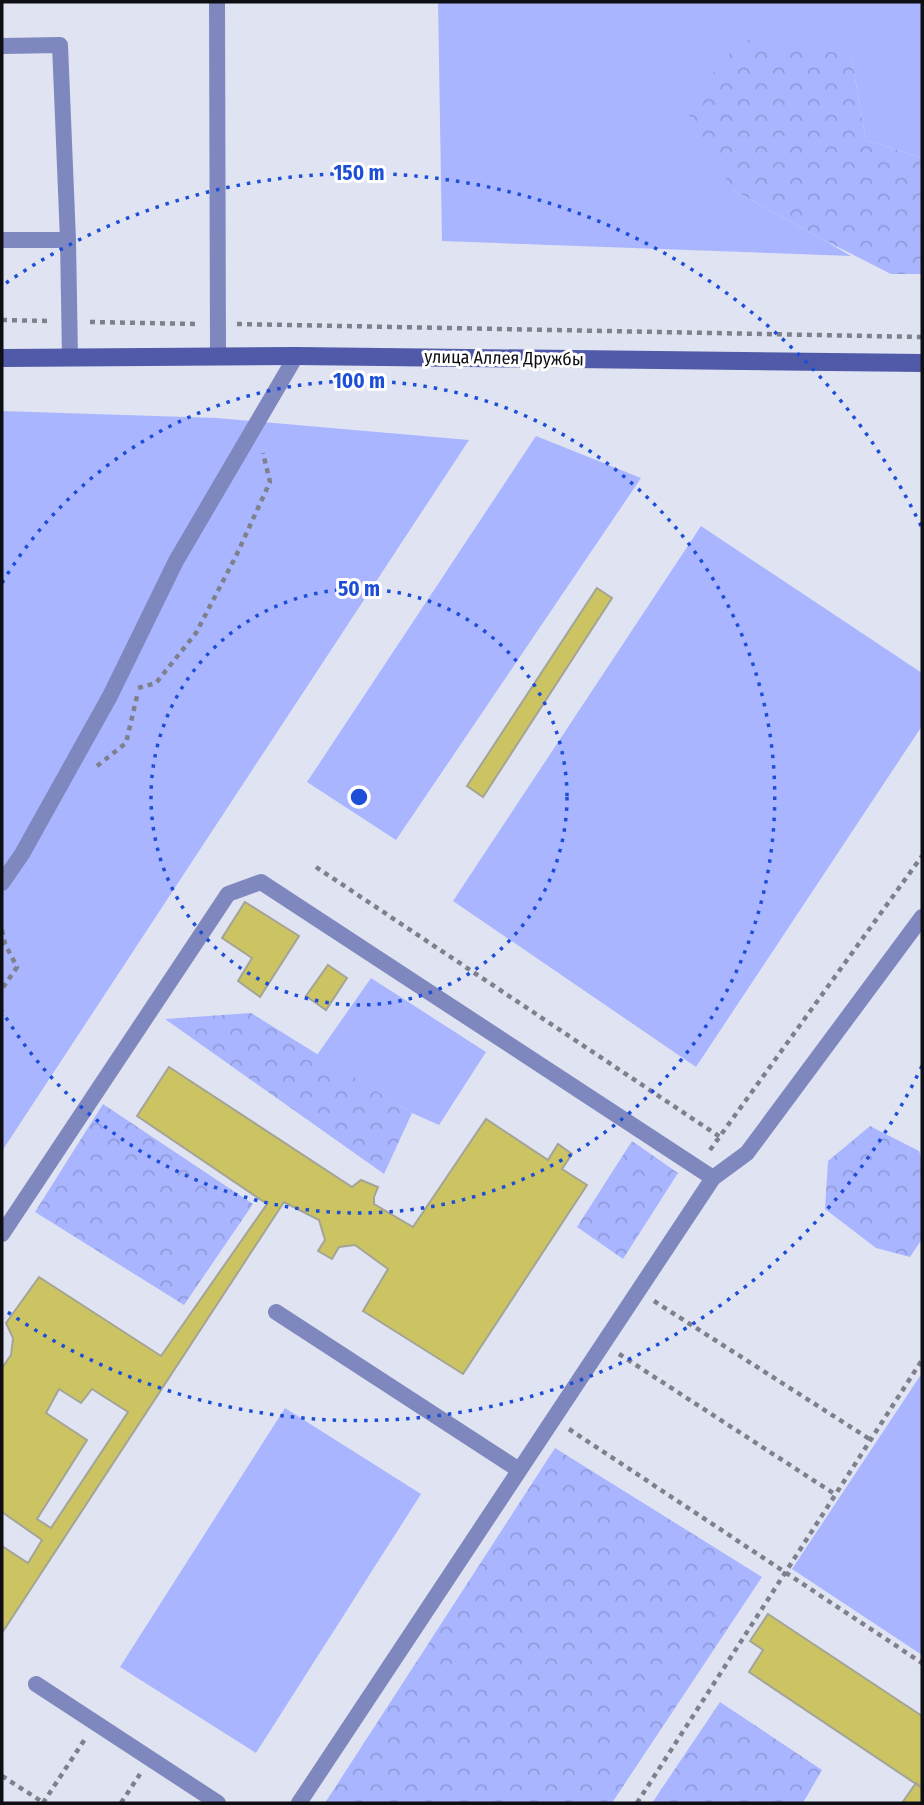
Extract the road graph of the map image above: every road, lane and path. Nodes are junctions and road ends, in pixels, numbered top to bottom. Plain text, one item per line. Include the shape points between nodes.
1 (217, 2) edge
2 (2, 46) edge
3 (2, 240) edge
4 (68, 240) junction
5 (2, 320) edge
6 (68, 321) junction
7 (218, 324) junction
8 (922, 337) edge
9 (218, 356) junction
10 (296, 356) junction
11 (70, 357) junction
12 (2, 358) edge
13 (922, 363) edge
14 (255, 426) junction
15 (110, 696) junction
16 (922, 856) edge
17 (316, 867) dead end
18 (2, 883) edge
19 (922, 917) edge
20 (2, 930) edge
21 (2, 989) edge
22 (720, 1137) junction
23 (697, 1168) junction
24 (713, 1178) junction
25 (2, 1234) edge
26 (638, 1291) junction
27 (276, 1312) dead end
28 (604, 1344) junction
29 (922, 1360) edge
30 (554, 1418) junction
31 (871, 1440) junction
32 (519, 1470) junction
33 (833, 1493) dead end
34 (787, 1572) junction
35 (922, 1663) edge
36 (36, 1685) dead end
37 (95, 1723) junction
38 (149, 1759) junction
39 (2, 1776) edge
40 (43, 1803) edge
41 (121, 1803) edge
42 (218, 1803) edge
43 (299, 1803) edge
44 (637, 1803) edge

1 - 7 lane
2 - 4 lane via 60,45
3 - 4 lane
4 - 6 lane
5 - 6 path
6 - 7 path
6 - 11 lane
7 - 8 path
7 - 9 lane
9 - 10 main road, улица Аллея Дружбы
9 - 11 main road, улица Аллея Дружбы
10 - 13 main road, улица Аллея Дружбы
10 - 14 lane
11 - 12 main road, улица Аллея Дружбы
14 - 15 lane via 176,561
14 - 15 path via 270,482 196,633 156,683
15 - 18 lane
16 - 22 path
17 - 22 path
19 - 24 lane via 747,1153
20 - 21 path via 17,967
22 - 23 path
23 - 24 lane
23 - 25 lane via 261,882 228,894
24 - 26 lane
26 - 28 lane
26 - 31 path
27 - 32 lane
28 - 30 lane
28 - 33 path
29 - 31 path
30 - 32 lane
30 - 34 path
31 - 34 path
32 - 43 lane
34 - 35 path
34 - 44 path
36 - 37 lane
37 - 38 lane
37 - 40 path
38 - 41 path
38 - 42 lane
39 - 40 path

